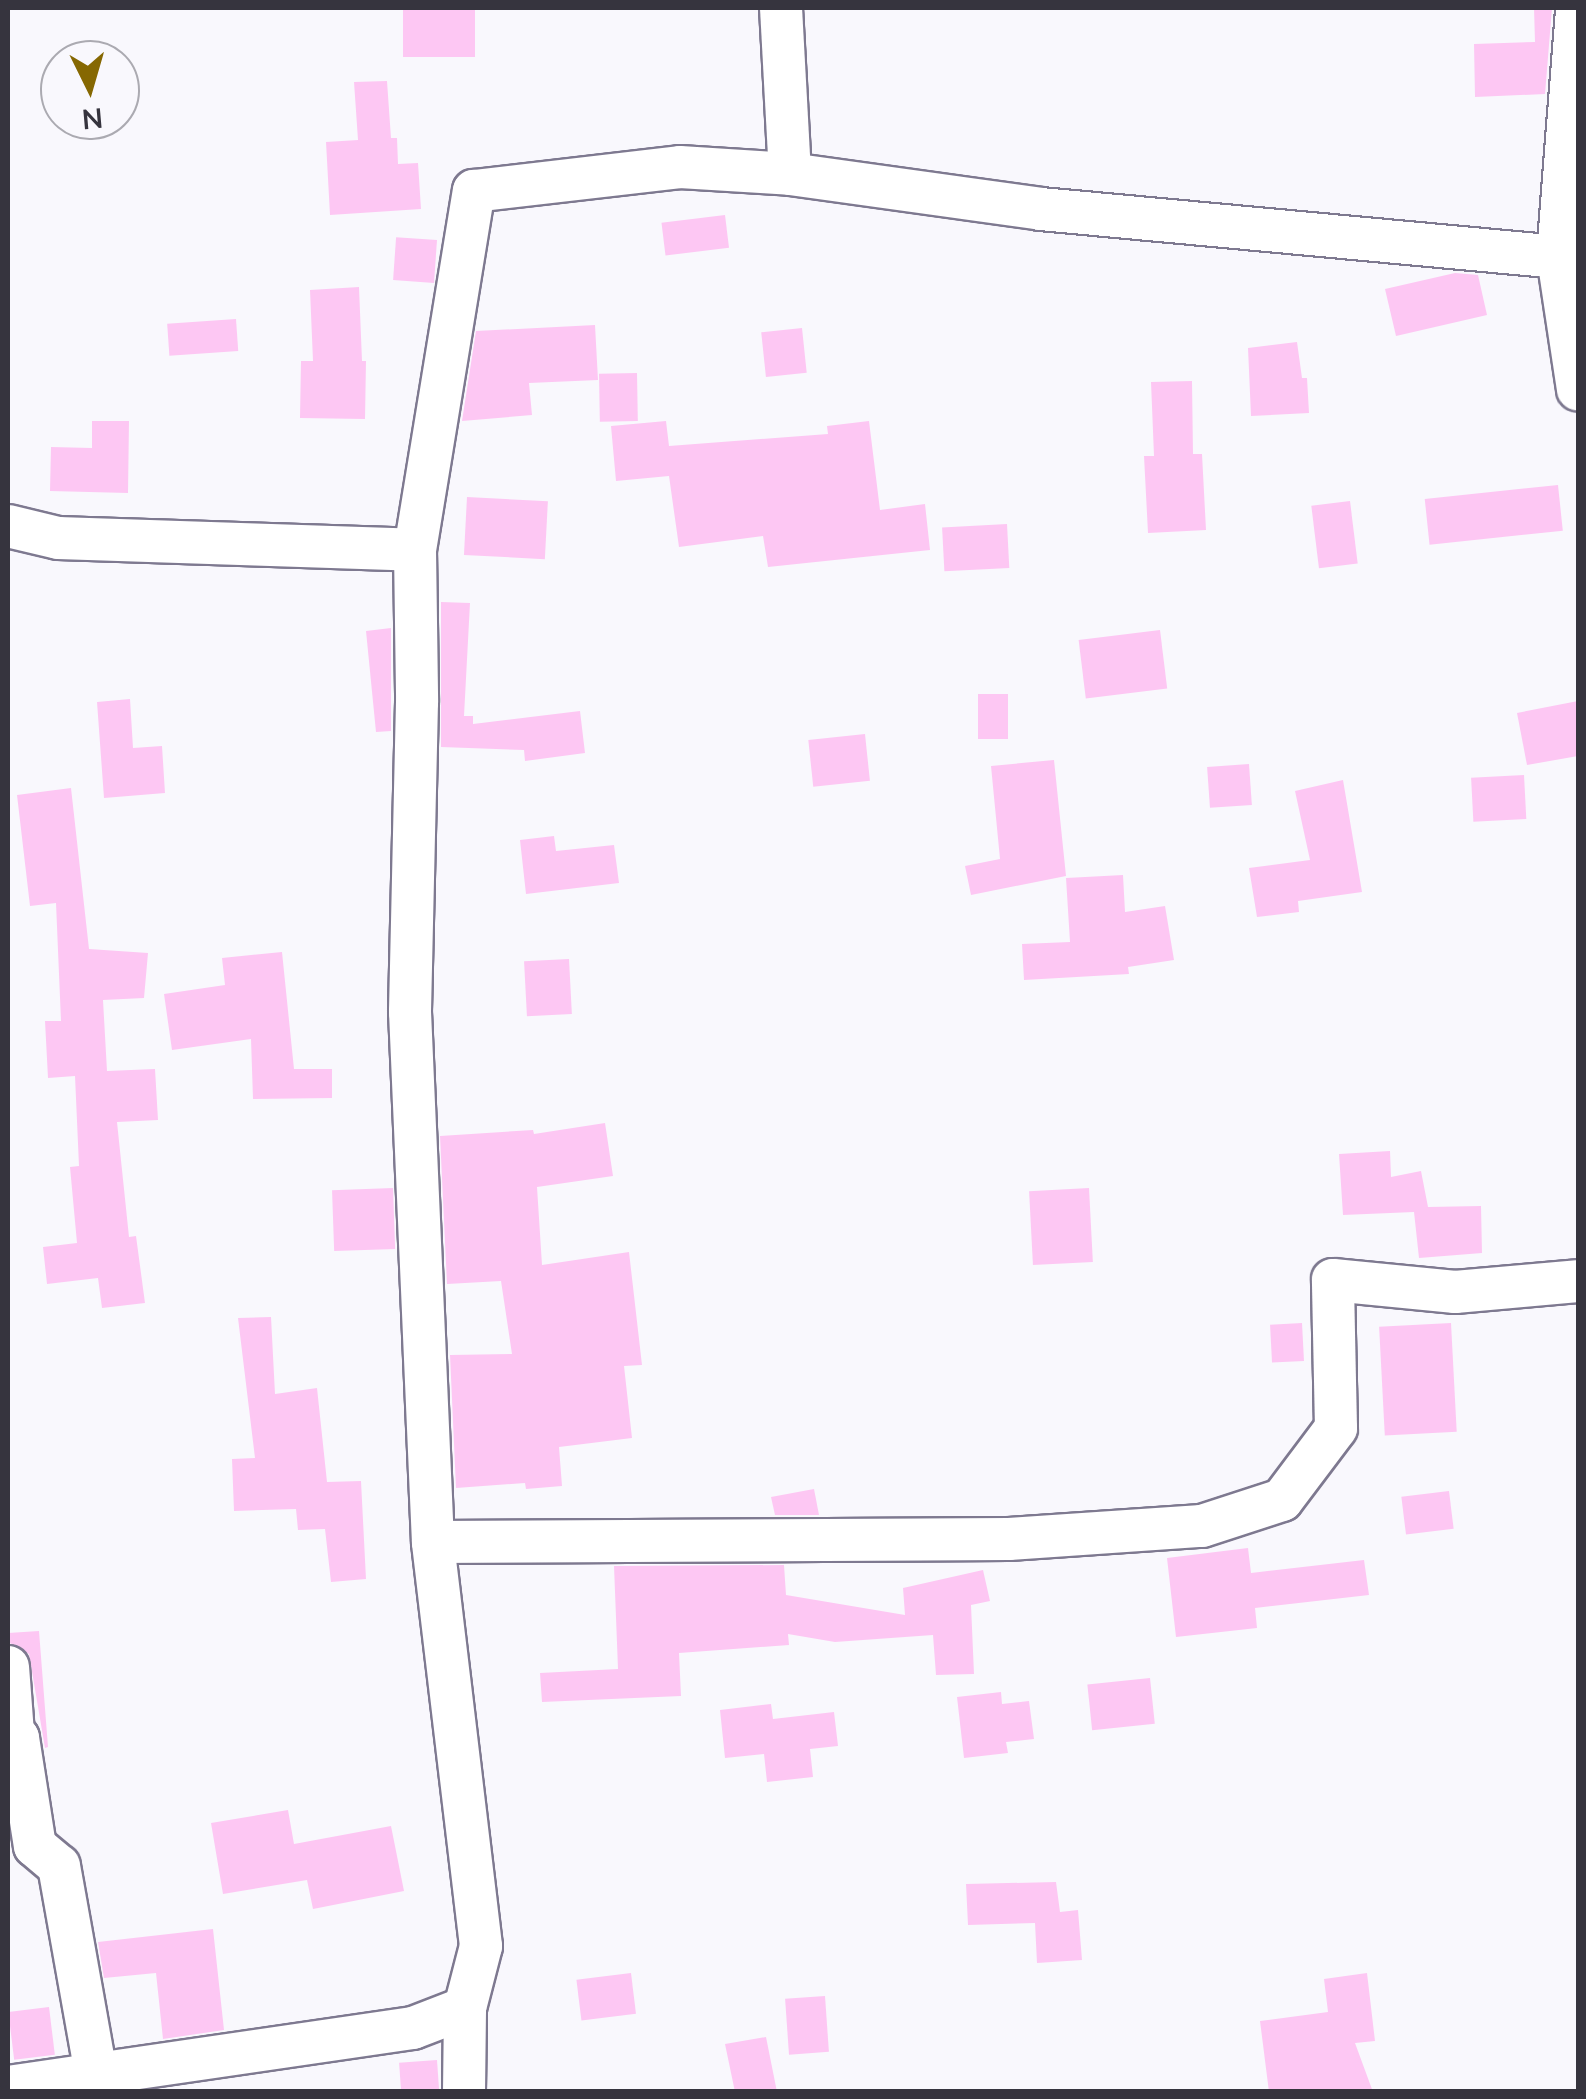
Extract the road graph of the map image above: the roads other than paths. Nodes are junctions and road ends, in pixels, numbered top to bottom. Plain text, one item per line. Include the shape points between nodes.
1 (781, 8) edge
2 (1577, 8) edge
3 (790, 174) junction
4 (1558, 257) junction
5 (1578, 390) edge
6 (8, 526) edge
7 (415, 550) junction
8 (1578, 1280) edge
9 (434, 1542) junction
10 (8, 1667) edge
11 (465, 2008) junction
12 (96, 2074) junction
13 (8, 2086) edge
14 (464, 2092) edge

1 - 3 street
2 - 4 street
3 - 4 street via 1040,210
3 - 7 street via 680,167 474,191
4 - 5 street
6 - 7 street via 58,538
7 - 9 street via 410,1012
8 - 9 street via 1456,1292 1334,1280 1336,1428 1282,1500 1202,1526 1009,1540
9 - 11 street via 481,1946
10 - 12 street via 13,1734 35,1846 58,1866
11 - 12 street via 412,2028
11 - 14 street
12 - 13 street

